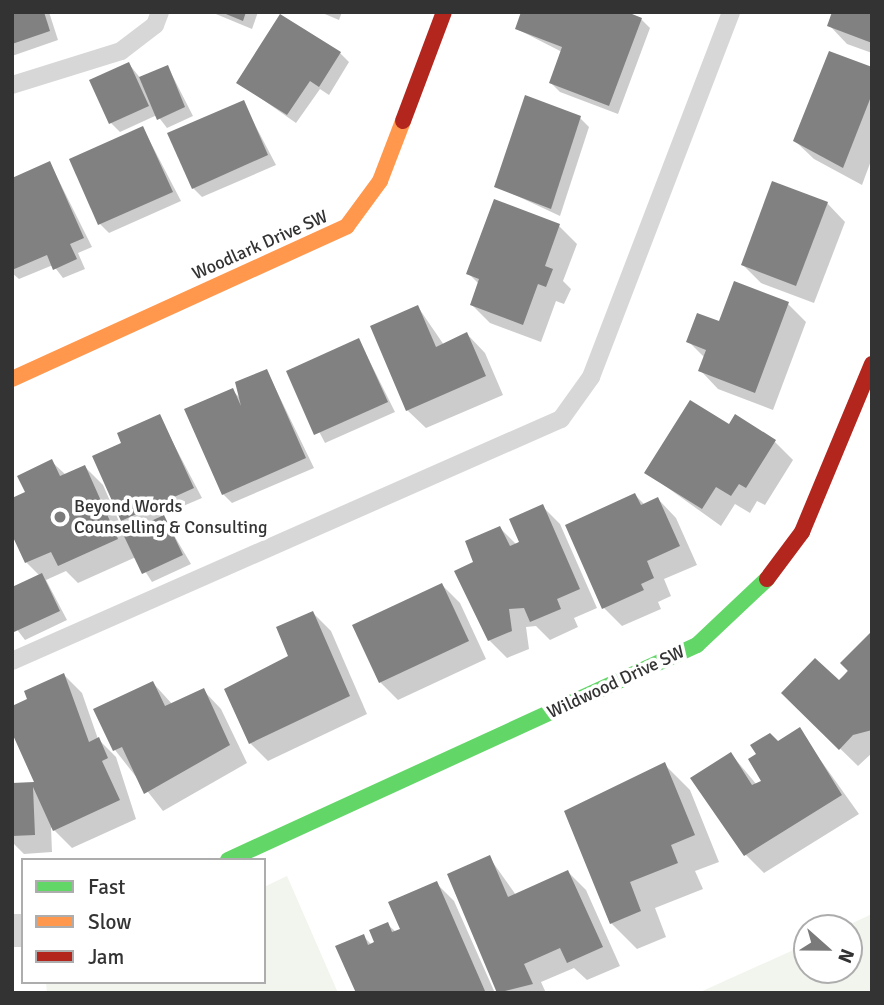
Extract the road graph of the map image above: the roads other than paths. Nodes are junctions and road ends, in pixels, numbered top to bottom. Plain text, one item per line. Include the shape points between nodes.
1 (160, 12) edge
2 (444, 12) edge
3 (731, 12) edge
4 (12, 85) edge
5 (872, 364) edge
6 (12, 379) edge
7 (12, 660) edge
8 (232, 858) edge

1 - 4 lane via 155,24 121,51
2 - 6 street, Woodlark Drive SW via 380,181 346,226
3 - 7 lane via 591,377 561,419
5 - 8 street, Wildwood Drive SW via 802,532 772,575 697,645

